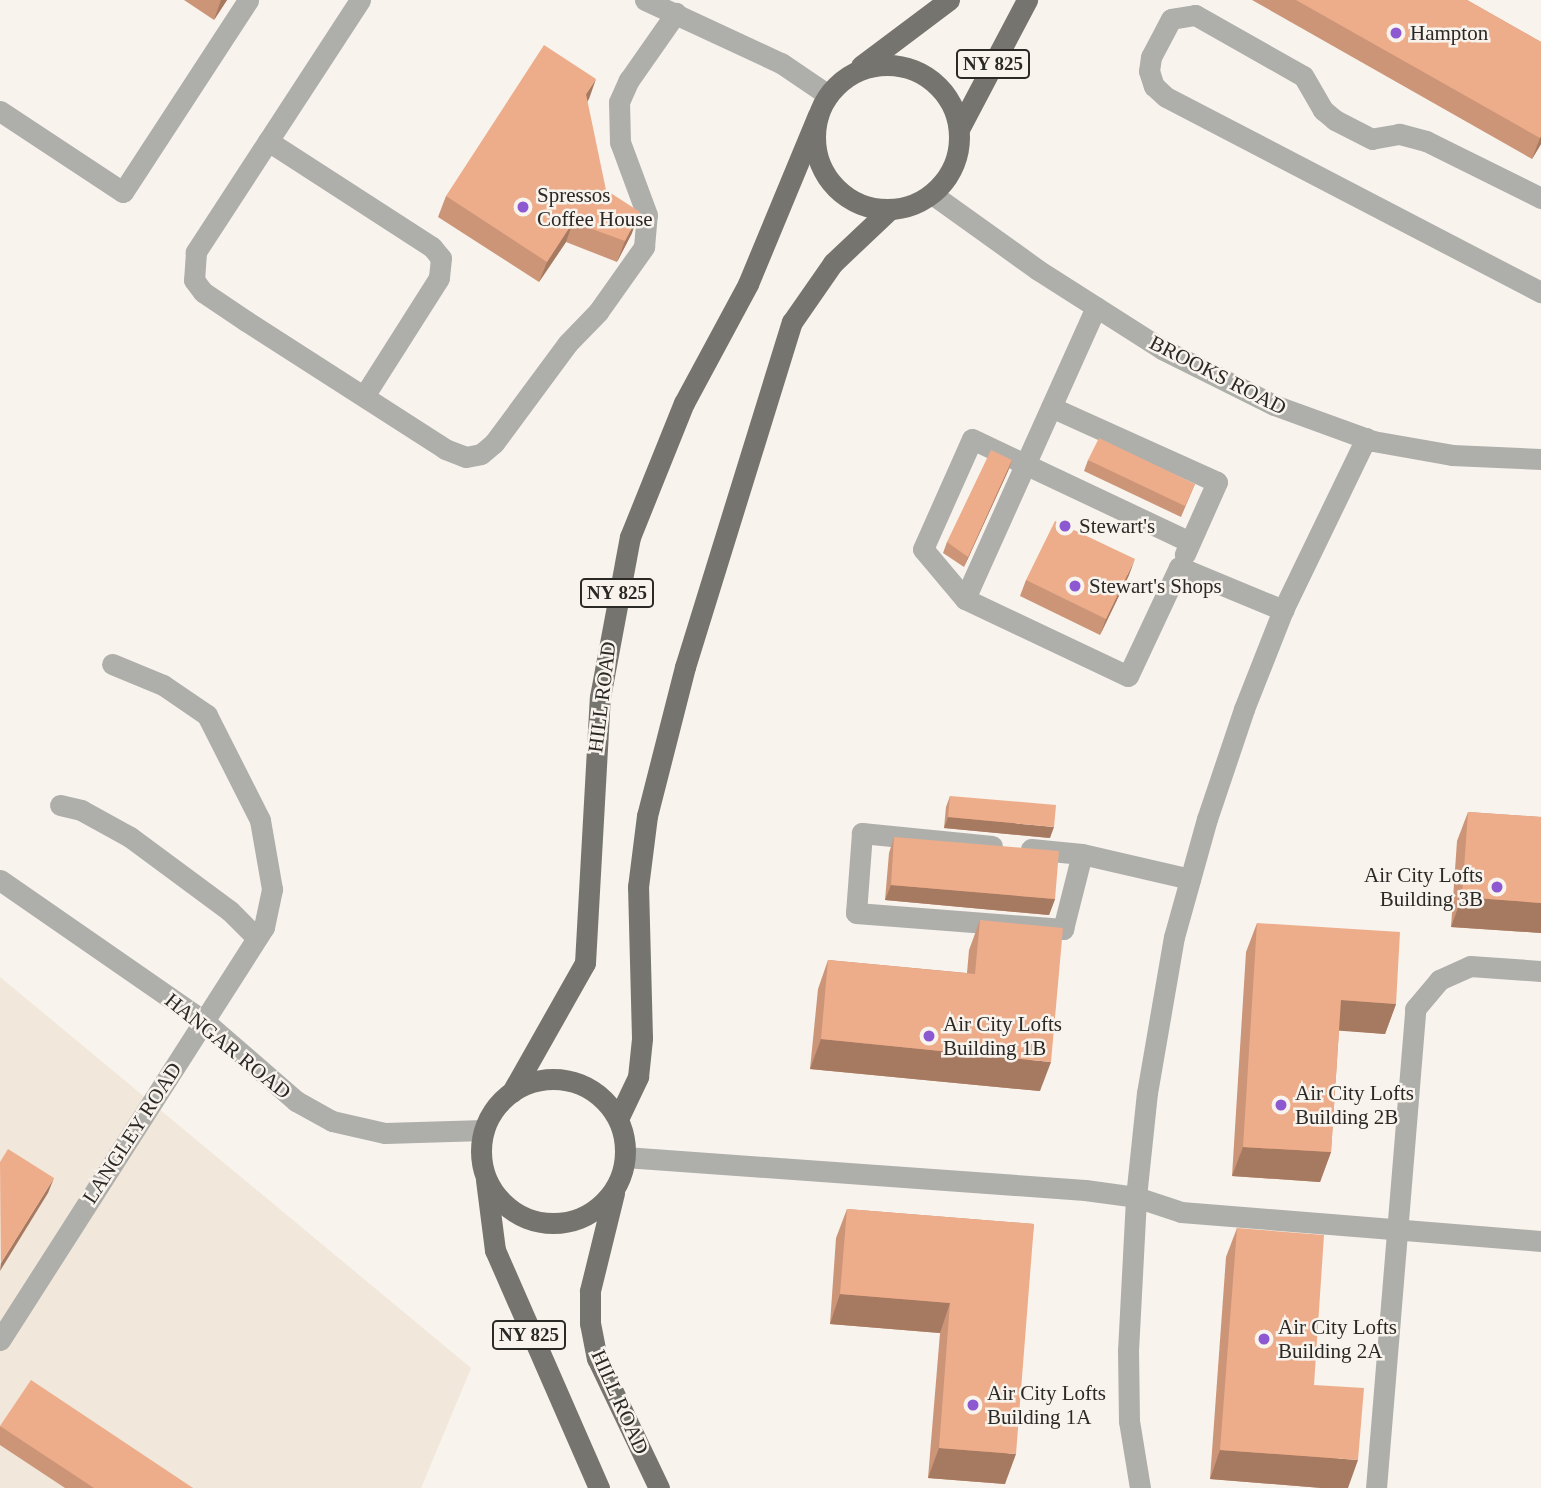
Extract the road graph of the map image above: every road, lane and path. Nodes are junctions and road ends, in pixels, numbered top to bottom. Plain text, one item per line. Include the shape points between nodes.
1 (248, 0) edge
2 (360, 0) edge
3 (645, 0) edge
4 (949, 0) edge
5 (1027, 0) edge
6 (676, 13) junction
7 (846, 78) junction
8 (828, 95) junction
9 (0, 111) edge
10 (818, 116) junction
11 (959, 129) junction
12 (268, 141) junction
13 (932, 194) junction
14 (1541, 198) edge
15 (890, 210) junction
16 (1541, 292) edge
17 (1096, 307) junction
18 (363, 396) junction
19 (1051, 407) junction
20 (1366, 438) junction
21 (1541, 459) edge
22 (1026, 464) junction
23 (1190, 542) junction
24 (1179, 566) junction
25 (965, 600) junction
26 (1283, 610) junction
27 (112, 664) dead end
28 (60, 805) dead end
29 (1082, 854) junction
30 (1190, 879) junction
31 (0, 880) edge
32 (261, 932) junction
33 (1541, 971) edge
34 (204, 1021) junction
35 (512, 1092) junction
36 (618, 1119) junction
37 (484, 1130) junction
38 (625, 1157) junction
39 (485, 1175) junction
40 (615, 1190) junction
41 (1136, 1197) junction
42 (1397, 1230) junction
43 (1541, 1241) edge
44 (0, 1340) edge
45 (1136, 1487) edge
46 (599, 1488) edge
47 (659, 1488) edge
48 (1376, 1488) edge

1 - 9 street via 123,192
2 - 12 street
3 - 6 street
4 - 7 main road, NY 825
5 - 11 main road, NY 825
6 - 8 street via 780,63
6 - 18 street via 629,80 620,102 620,142 647,215 643,247 598,312 568,343 494,443 481,454 456,453
7 - 8 main road, NY 825
7 - 11 main road via 868,67 893,65 917,71 938,85 952,105
8 - 10 main road, NY 825
10 - 15 main road via 819,160 830,181 867,207
10 - 35 main road, HILL ROAD / NY 825 via 748,284 684,403 630,537 600,697 585,963
11 - 13 main road, NY 825 via 958,153 949,176
12 - 18 street via 196,252 194,280 216,301
12 - 18 street via 432,247 441,258 439,278
13 - 15 main road
13 - 17 street, BROOKS ROAD
14 - 16 street via 1426,141 1399,134 1372,139 1335,120 1323,110 1303,76 1195,15 1171,19 1151,57 1154,86 1166,97
15 - 36 main road via 833,263 792,322 685,667 647,816 638,887 642,1038 638,1077
17 - 19 street
17 - 20 street, BROOKS ROAD via 1162,349 1274,405
19 - 22 street
19 - 23 street via 1217,482
20 - 21 street, BROOKS ROAD via 1452,455
20 - 26 street
22 - 23 street
22 - 25 street
22 - 25 street via 972,439 923,549
23 - 24 street
24 - 25 street via 1128,676
24 - 26 street
26 - 30 street via 1244,709
27 - 32 street via 163,685 207,715 260,820 272,888
28 - 32 street via 80,810 130,837
29 - 29 street via 862,833 856,913 1063,929
29 - 30 street
30 - 41 street via 1158,1013
31 - 34 street, HANGAR ROAD
32 - 34 street, LANGLEY ROAD
33 - 42 street via 1470,967 1439,980 1415,1009
34 - 37 street, HANGAR ROAD via 296,1101 332,1121 385,1133
34 - 44 street, LANGLEY ROAD
35 - 36 main road via 534,1082 559,1079 593,1092
35 - 37 main road, NY 825 via 495,1108
36 - 38 main road, NY 825
37 - 39 main road, NY 825
38 - 40 main road, NY 825
38 - 41 street
39 - 40 main road via 496,1195 513,1211 534,1221 557,1224 599,1208
39 - 46 main road, NY 825 via 495,1250
40 - 47 main road, HILL ROAD / NY 825 via 590,1291 590,1323 597,1358
41 - 42 street via 1181,1212
41 - 45 street via 1128,1351
42 - 43 street
42 - 48 street

